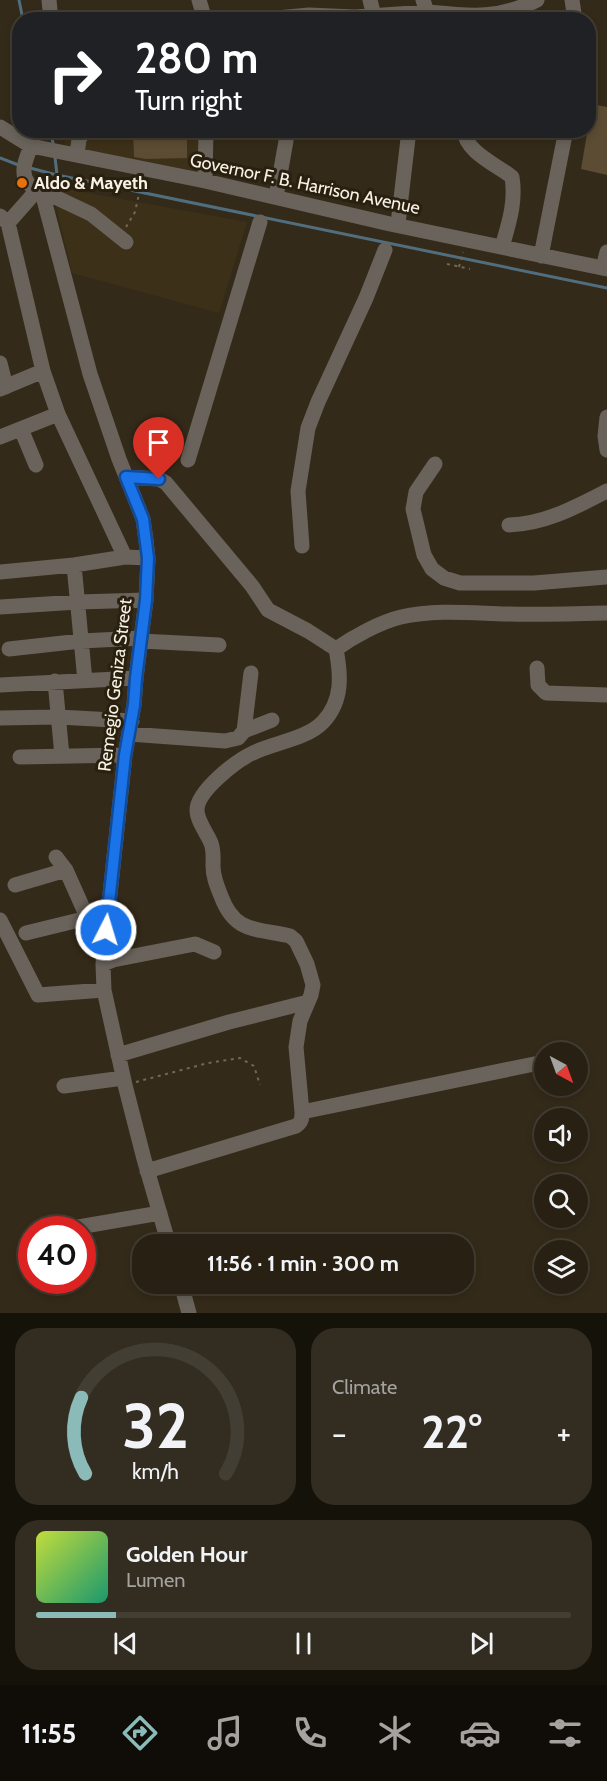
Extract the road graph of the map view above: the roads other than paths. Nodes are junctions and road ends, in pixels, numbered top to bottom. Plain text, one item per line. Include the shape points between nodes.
1 (537, 0) edge
2 (425, 6) edge
3 (395, 12) edge
4 (452, 12) edge
5 (508, 12) edge
6 (0, 127) edge
7 (80, 138) edge
8 (206, 138) edge
9 (408, 138) edge
10 (465, 138) edge
11 (564, 138) edge
12 (286, 141) dead end
13 (77, 155) junction
14 (27, 159) junction
15 (206, 182) junction
16 (38, 189) junction
17 (276, 198) junction
18 (4, 219) edge
19 (260, 222) dead end
20 (398, 224) junction
21 (123, 240) road end
22 (502, 247) junction
23 (385, 250) dead end
24 (607, 252) edge
25 (541, 256) junction
26 (605, 269) edge
27 (0, 363) edge
28 (44, 371) junction
29 (3, 388) edge
30 (58, 414) junction
31 (607, 417) edge
32 (21, 429) junction
33 (0, 437) edge
34 (607, 450) edge
35 (188, 460) dead end
36 (435, 464) dead end
37 (36, 465) dead end
38 (126, 477) junction
39 (607, 490) edge
40 (509, 525) dead end
41 (302, 546) dead end
42 (125, 557) junction
43 (148, 558) junction
44 (74, 565) junction
45 (0, 572) edge
46 (607, 577) edge
47 (146, 600) junction
48 (78, 602) junction
49 (0, 608) edge
50 (607, 613) edge
51 (141, 639) junction
52 (81, 641) junction
53 (219, 645) dead end
54 (9, 649) dead end
55 (336, 649) junction
56 (537, 668) dead end
57 (251, 673) dead end
58 (136, 678) junction
59 (55, 681) junction
60 (85, 681) junction
61 (0, 685) edge
62 (607, 695) edge
63 (58, 717) junction
64 (0, 718) edge
65 (272, 720) dead end
66 (130, 727) junction
67 (244, 731) junction
68 (125, 755) junction
69 (62, 756) junction
70 (20, 757) dead end
71 (15, 885) dead end
72 (108, 913) junction
73 (87, 917) junction
74 (0, 920) edge
75 (26, 933) dead end
76 (214, 952) dead end
77 (104, 964) junction
78 (104, 990) junction
79 (308, 1002) junction
80 (118, 1055) junction
81 (534, 1064) edge
82 (124, 1082) junction
83 (64, 1086) dead end
84 (302, 1112) junction
85 (147, 1170) junction
86 (160, 1213) junction
87 (96, 1224) edge
88 (167, 1234) edge
89 (184, 1294) edge
90 (189, 1313) edge

1 - 5 street
2 - 3 street
2 - 4 street
6 - 14 street, Governor F. B. Harrison Avenue
7 - 13 street
8 - 15 street
9 - 20 street
10 - 22 street via 483,158 512,177 513,208
11 - 25 street
12 - 17 street
13 - 14 street, Governor F. B. Harrison Avenue
13 - 15 street, Governor F. B. Harrison Avenue via 143,173
14 - 16 street, Remegio Geniza Street via 26,181
15 - 17 street, Governor F. B. Harrison Avenue
16 - 18 street
16 - 21 street via 91,214
16 - 38 street, Remegio Geniza Street via 46,206 90,374
17 - 20 street, Governor F. B. Harrison Avenue
18 - 28 street
19 - 35 street
20 - 22 street, Governor F. B. Harrison Avenue
22 - 25 street, Governor F. B. Harrison Avenue
23 - 41 street via 308,428 298,491
24 - 26 street
25 - 26 street, Governor F. B. Harrison Avenue
27 - 29 street
28 - 29 street
28 - 30 street
30 - 32 street
30 - 42 street
31 - 34 street
32 - 33 street
32 - 37 street
36 - 46 street via 416,492 413,509 424,555 432,569 444,578 460,583 534,583
38 - 43 street, Remegio Geniza Street via 143,519
38 - 55 street via 166,483 268,610
39 - 40 street via 568,511
42 - 43 street
42 - 44 street
43 - 47 street, Remegio Geniza Street
44 - 45 street
44 - 48 street
47 - 48 street
47 - 51 street, Remegio Geniza Street
48 - 49 street
48 - 52 street
50 - 55 street via 414,615 385,622
51 - 52 street
51 - 53 street
51 - 58 street, Remegio Geniza Street
52 - 54 street
52 - 60 street
55 - 79 street via 340,687 322,724 251,753 208,787 197,811 212,846 215,882 229,915 249,928 290,936 296,941 313,985
56 - 62 street via 538,685 546,693
57 - 67 street
58 - 60 street
58 - 66 street, Remegio Geniza Street
59 - 60 street
59 - 61 street
59 - 63 street
63 - 64 street
63 - 66 street
63 - 69 street
65 - 67 street
66 - 67 street via 225,741 238,738
66 - 68 street, Remegio Geniza Street
68 - 69 street
68 - 72 street, Remegio Geniza Street
69 - 70 street
71 - 73 street via 61,864
72 - 73 street
72 - 77 street, Remegio Geniza Street
73 - 75 street
74 - 78 street via 38,995
76 - 77 street via 195,944
77 - 78 street, Remegio Geniza Street
78 - 80 street, Remegio Geniza Street
79 - 80 street
79 - 84 street via 296,1047
80 - 82 street, Remegio Geniza Street
81 - 84 street
82 - 83 street
82 - 85 street, Remegio Geniza Street
84 - 85 street via 296,1126
85 - 86 street, Remegio Geniza Street
86 - 87 street
86 - 88 street, Remegio Geniza Street
89 - 90 street

